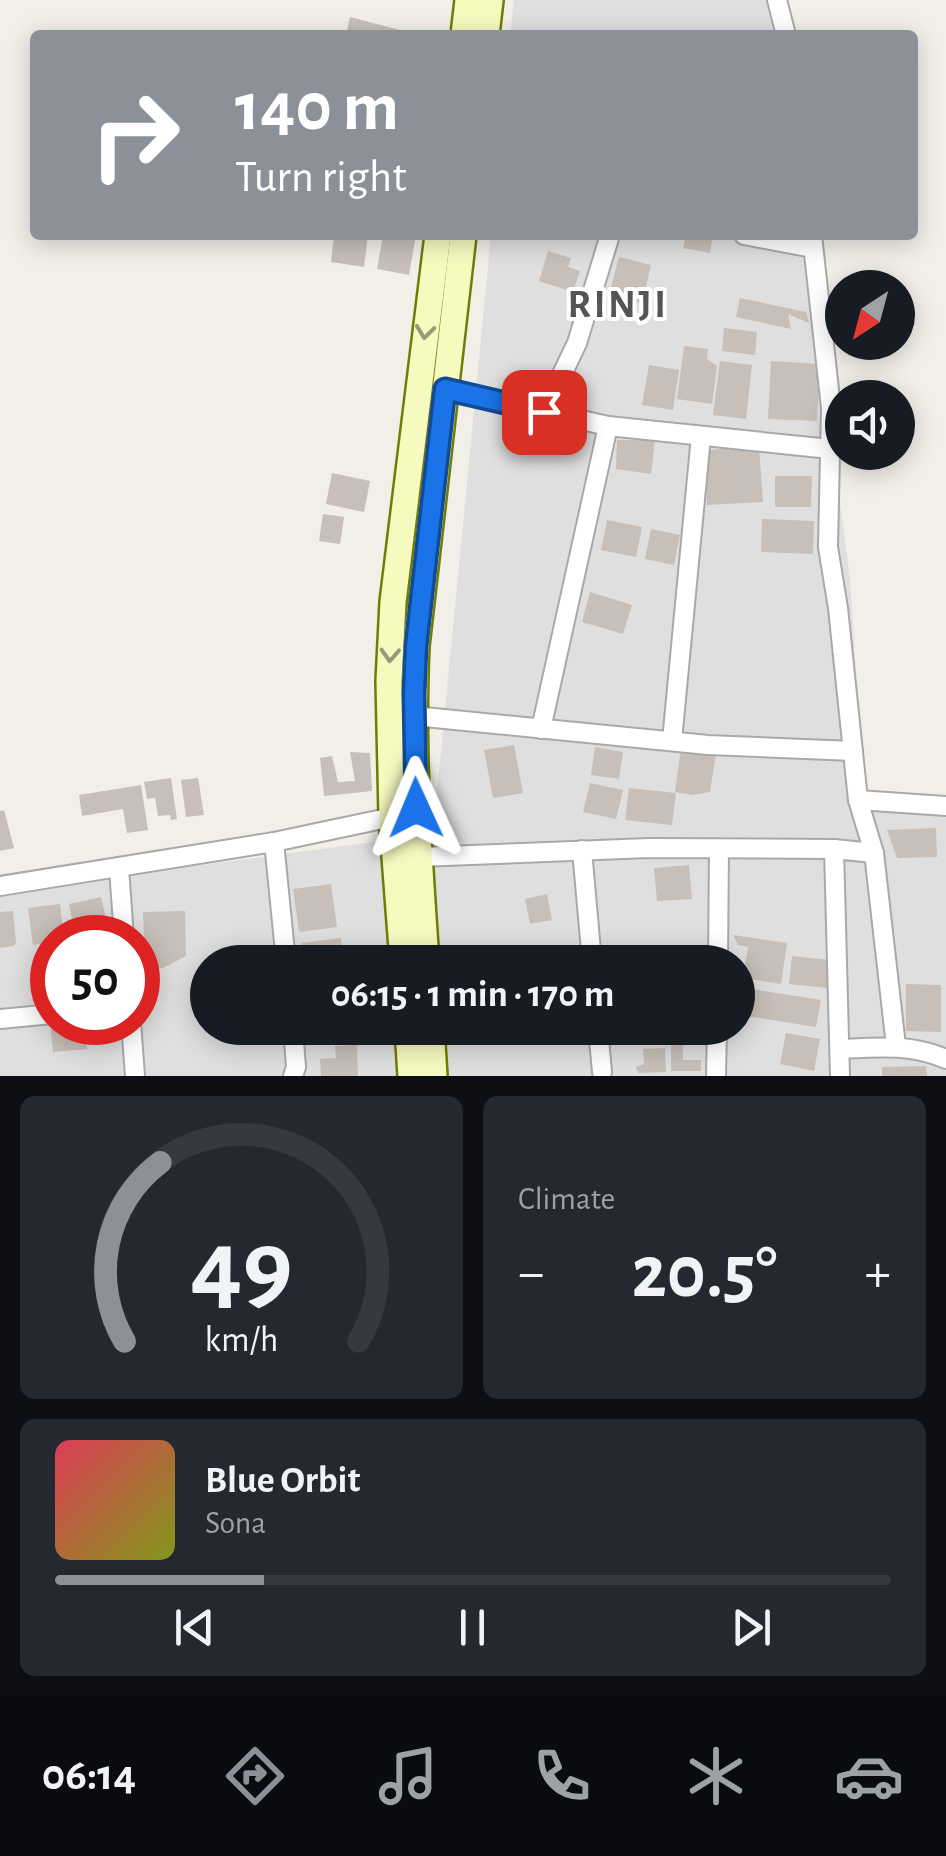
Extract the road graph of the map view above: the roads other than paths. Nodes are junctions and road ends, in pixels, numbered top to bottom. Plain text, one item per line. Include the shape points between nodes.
1 (468, 0) edge
2 (490, 0) edge
3 (777, 0) edge
4 (465, 30) edge
5 (487, 30) edge
6 (785, 30) edge
7 (437, 240) edge
8 (462, 240) edge
9 (608, 240) edge
10 (813, 241) edge
11 (827, 380) edge
12 (445, 389) junction
13 (544, 412) junction
14 (608, 426) junction
15 (701, 436) junction
16 (825, 449) edge
17 (830, 470) edge
18 (414, 716) junction
19 (541, 729) junction
20 (672, 741) junction
21 (853, 751) junction
22 (858, 800) junction
23 (946, 806) edge
24 (392, 816) junction
25 (274, 842) junction
26 (834, 848) junction
27 (720, 849) junction
28 (582, 850) junction
29 (874, 854) junction
30 (419, 856) junction
31 (119, 868) junction
32 (0, 886) edge
33 (411, 908) junction
34 (122, 915) edge
35 (284, 945) edge
36 (406, 945) edge
37 (421, 945) edge
38 (590, 945) edge
39 (718, 945) edge
40 (30, 1016) edge
41 (0, 1019) edge
42 (133, 1045) edge
43 (294, 1045) edge
44 (409, 1045) edge
45 (432, 1045) edge
46 (600, 1045) edge
47 (717, 1045) edge
48 (896, 1046) junction
49 (841, 1049) junction
50 (946, 1059) edge
51 (602, 1072) dead end
52 (136, 1076) edge
53 (293, 1076) edge
54 (411, 1076) edge
55 (434, 1076) edge
56 (716, 1076) edge
57 (840, 1076) edge

1 - 4 main road
2 - 5 main road
3 - 6 street
7 -> 24 main road via 393,602
8 - 12 main road
9 - 13 street via 577,344
10 - 11 street
12 - 13 street
12 - 18 main road
13 - 14 street
14 - 15 street
14 - 19 street
15 - 16 street
15 - 20 street
17 - 21 street via 828,547
18 - 19 street
18 - 30 main road
19 - 20 street
20 - 21 street
21 - 22 street
22 - 23 street
22 - 29 street
24 - 25 street
24 - 33 main road
25 - 31 street
25 - 35 street
26 - 27 street
26 - 29 street
26 - 49 street
27 - 28 street
27 - 39 street
28 - 30 street
28 - 38 street
29 - 48 street
30 - 33 main road
31 - 32 street
31 - 34 street
33 - 36 main road
33 - 37 main road
40 - 41 street
42 - 52 street
43 - 53 street
44 - 54 main road
45 - 55 main road
46 - 51 street
47 - 56 street
48 - 49 street
48 - 50 street
49 - 57 street

